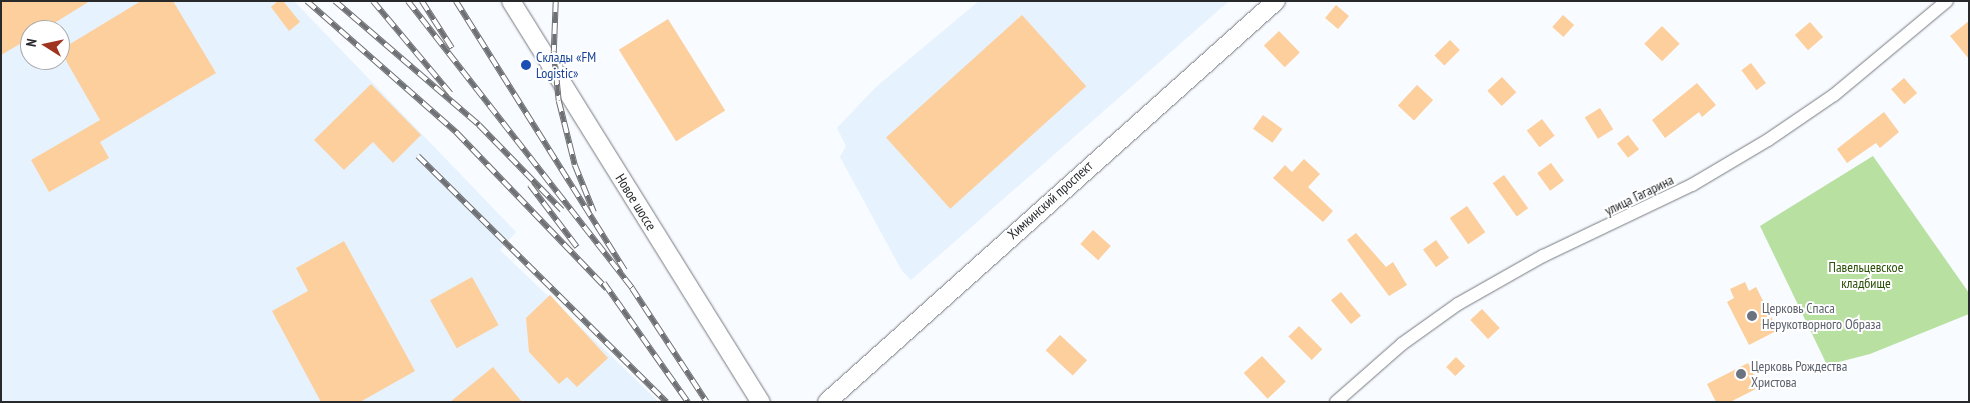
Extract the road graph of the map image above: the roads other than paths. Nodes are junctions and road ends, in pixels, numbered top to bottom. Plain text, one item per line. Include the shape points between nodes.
1 (511, 1) edge
2 (1276, 1) edge
3 (1947, 1) edge
4 (762, 402) edge
5 (827, 402) edge
6 (1336, 402) edge

1 - 4 street, Новое шоссе
2 - 5 street, Химкинский проспект
3 - 6 street, улица Гагарина via 1834,95 1768,140 1692,185 1543,256 1458,304 1402,344

